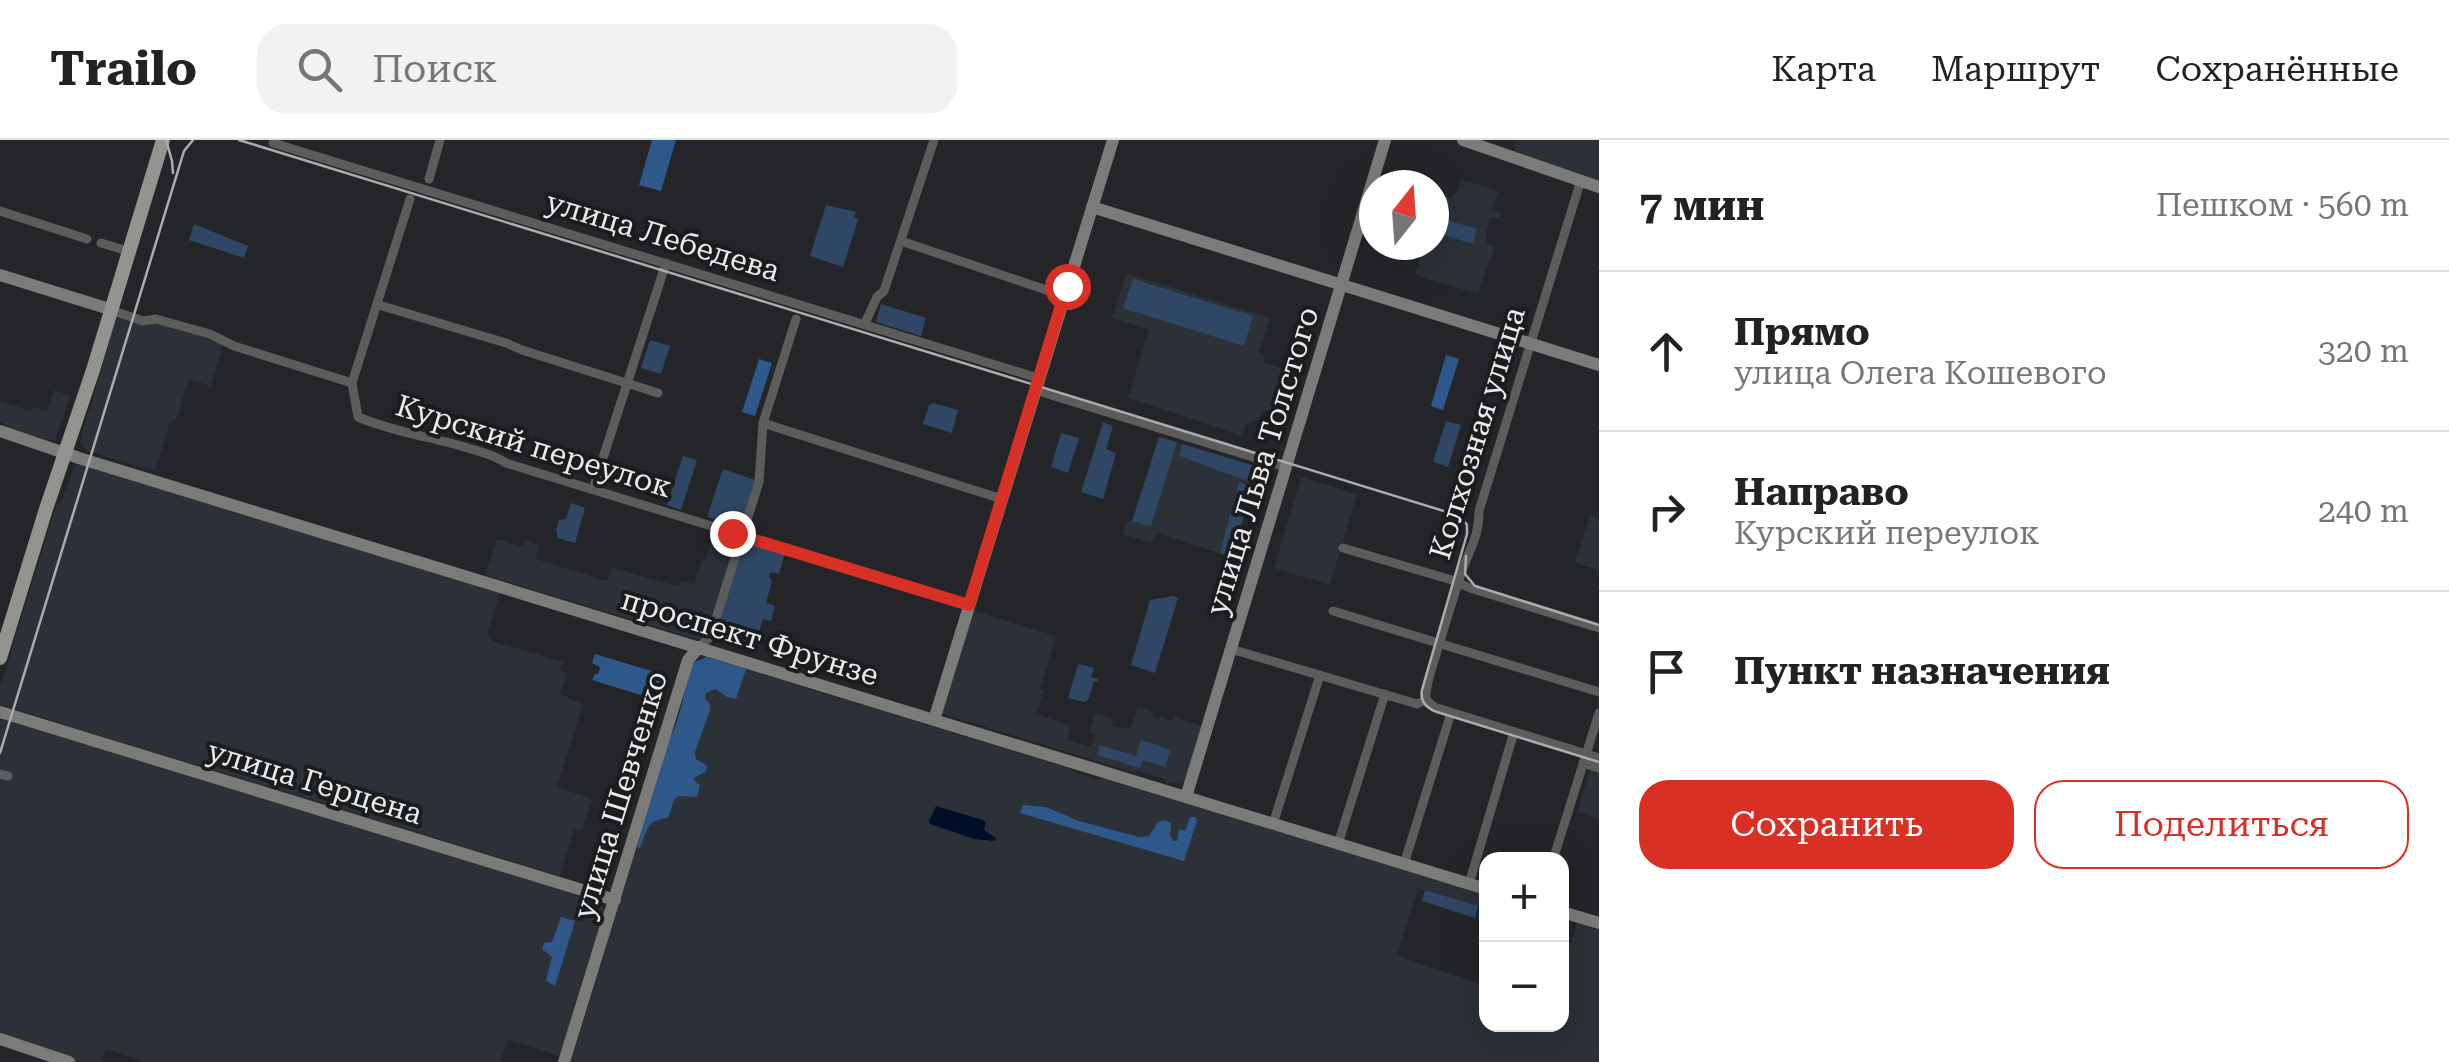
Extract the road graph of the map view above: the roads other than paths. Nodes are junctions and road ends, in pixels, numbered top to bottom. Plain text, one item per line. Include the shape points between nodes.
1 (160, 140) edge
2 (440, 140) edge
3 (934, 140) edge
4 (1112, 140) edge
5 (1385, 140) edge
6 (1464, 140) edge
7 (274, 143) dead end
8 (429, 179) dead end
9 (1581, 180) junction
10 (1599, 187) edge
11 (410, 200) dead end
12 (1092, 207) junction
13 (0, 211) edge
14 (87, 239) dead end
15 (900, 242) junction
16 (101, 243) dead end
17 (121, 249) junction
18 (666, 263) junction
19 (0, 275) edge
20 (1341, 285) junction
21 (1064, 296) junction
22 (379, 305) junction
23 (107, 308) junction
24 (796, 319) dead end
25 (865, 324) junction
26 (1530, 344) junction
27 (1599, 364) edge
28 (352, 383) junction
29 (627, 383) junction
30 (1036, 384) junction
31 (658, 393) dead end
32 (763, 423) junction
33 (0, 432) edge
34 (62, 452) junction
35 (1286, 467) junction
36 (592, 489) junction
37 (1002, 499) junction
38 (742, 536) junction
39 (1344, 548) dead end
40 (1458, 583) junction
41 (969, 605) junction
42 (1333, 611) dead end
43 (1599, 628) edge
44 (0, 636) edge
45 (1439, 643) junction
46 (699, 647) junction
47 (1231, 649) junction
48 (0, 658) edge
49 (1320, 675) junction
50 (1599, 692) edge
51 (1385, 694) junction
52 (1426, 700) junction
53 (0, 712) edge
54 (1451, 712) junction
55 (1599, 712) edge
56 (934, 720) junction
57 (1514, 732) junction
58 (1599, 758) edge
59 (1584, 759) junction
60 (1599, 768) edge
61 (1186, 797) junction
62 (1273, 824) junction
63 (1338, 844) junction
64 (1555, 852) edge
65 (1404, 864) junction
66 (1469, 884) junction
67 (1479, 887) edge
68 (615, 900) junction
69 (1569, 914) edge
70 (1599, 924) edge
71 (0, 1039) edge
72 (68, 1062) edge
73 (564, 1062) edge

1 - 17 main road
1 - 23 main road
2 - 8 street
3 - 15 street
4 - 12 street
5 - 20 street, улица Льва Толстого
6 - 9 street
7 - 18 street, улица Лебедева
9 - 10 street
9 - 26 street, Колхозная улица
11 - 22 street
12 - 20 street
12 - 21 street
13 - 14 street
15 - 21 street
15 - 25 street
16 - 17 street
17 - 23 main road
18 - 25 street, улица Лебедева
18 - 29 street
19 - 23 street
20 - 26 street
20 - 35 street, улица Льва Толстого
21 - 30 street
22 - 28 street
22 - 29 street
23 - 28 street via 210,334
23 - 34 main road
24 - 32 street, улица Шевченко
25 - 30 street, улица Лебедева
26 - 27 street
26 - 40 street, Колхозная улица
28 - 36 street, Курский переулок via 358,417
29 - 31 street
29 - 36 street
30 - 35 street, улица Лебедева
30 - 37 street
32 - 37 street
32 - 38 street, улица Шевченко via 759,482
33 - 34 street, проспект Фрунзе
34 - 44 main road
34 - 46 street, проспект Фрунзе
34 - 48 main road
35 - 47 street, улица Льва Толстого
36 - 38 street, Курский переулок
37 - 41 street
38 - 41 street, Курский переулок
38 - 46 street, улица Шевченко via 710,637
39 - 40 street
40 - 43 street
40 - 45 street, Колхозная улица
41 - 56 street
42 - 45 street
45 - 50 street
45 - 52 street, Колхозная улица
46 - 56 street, проспект Фрунзе
46 - 68 street, улица Шевченко via 688,660
47 - 49 street
47 - 61 street, улица Льва Толстого
49 - 51 street
49 - 62 street
51 - 52 street via 1418,704
51 - 63 street
52 - 54 street
53 - 68 street, улица Герцена
54 - 57 street
54 - 65 street
55 - 59 street
56 - 61 street, проспект Фрунзе
57 - 59 street
57 - 66 street
58 - 59 street
59 - 60 street
59 - 64 street
61 - 62 street, проспект Фрунзе
62 - 63 street, проспект Фрунзе
63 - 65 street, проспект Фрунзе
65 - 66 street, проспект Фрунзе
66 - 67 street, проспект Фрунзе
68 - 73 street, улица Шевченко
69 - 70 street
71 - 72 street

